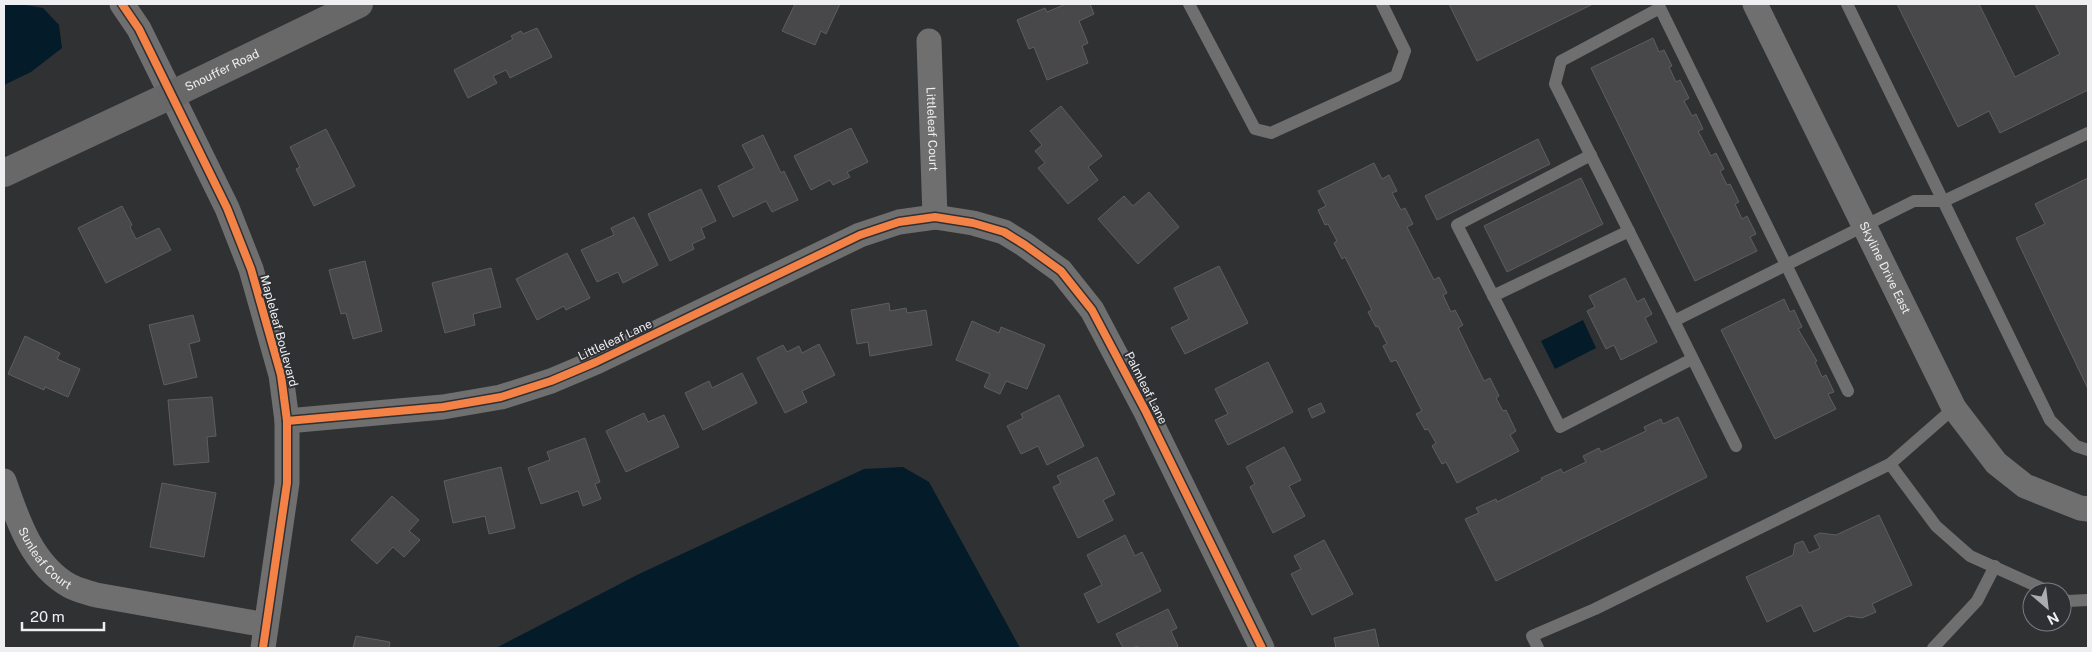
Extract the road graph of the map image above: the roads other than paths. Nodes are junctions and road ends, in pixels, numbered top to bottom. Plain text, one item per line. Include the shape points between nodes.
1 (122, 4) edge
2 (359, 4) edge
3 (1189, 4) edge
4 (1382, 4) edge
5 (1755, 4) edge
6 (1847, 4) edge
7 (1659, 6) edge
8 (929, 41) dead end
9 (171, 95) junction
10 (2088, 133) edge
11 (1590, 155) junction
12 (4, 173) edge
13 (1944, 201) junction
14 (935, 217) junction
15 (1864, 225) junction
16 (1629, 231) junction
17 (1787, 264) junction
18 (1493, 296) junction
19 (1674, 321) junction
20 (1692, 359) junction
21 (1848, 391) dead end
22 (1954, 408) junction
23 (287, 421) junction
24 (1736, 446) dead end
25 (2088, 450) edge
26 (1890, 464) junction
27 (4, 481) edge
28 (2088, 509) edge
29 (1995, 566) junction
30 (2029, 582) edge
31 (2088, 600) edge
32 (2072, 601) edge
33 (264, 637) edge
34 (1262, 648) edge
35 (1538, 648) edge
36 (1933, 648) edge

1 - 9 street, Mapleleaf Boulevard via 139,29
2 - 9 main road, Snouffer Road
3 - 4 lane via 1255,129 1271,133 1396,76 1405,51
5 - 15 street, Skyline Drive East
6 - 13 lane
7 - 11 lane via 1560,61 1555,84
7 - 17 lane
8 - 14 street, Littleleaf Court
9 - 12 main road, Snouffer Road
9 - 23 street, Mapleleaf Boulevard via 227,208 251,270 281,375
10 - 13 lane
11 - 16 lane
11 - 18 lane via 1457,225
13 - 15 lane via 1914,201
13 - 25 lane via 2050,420 2076,446
14 - 23 street, Littleleaf Lane via 899,222 860,235 596,362 501,397 443,407
14 - 34 street, Palmleaf Lane via 972,222 1004,232 1061,271 1092,310
15 - 17 lane
15 - 22 street, Skyline Drive East
16 - 18 lane
16 - 19 lane
17 - 19 lane
17 - 21 lane
18 - 20 lane via 1560,427
19 - 20 lane
20 - 24 lane
22 - 26 lane
22 - 28 street, Skyline Drive East via 1996,462 2025,486
23 - 33 street, Mapleleaf Boulevard via 287,483
26 - 29 lane via 1936,526 1970,556
26 - 35 lane via 1595,609 1532,636
27 - 33 street, Sunleaf Court via 17,519 31,545 47,567 69,586
29 - 30 lane
29 - 36 lane via 1978,601
31 - 32 lane

